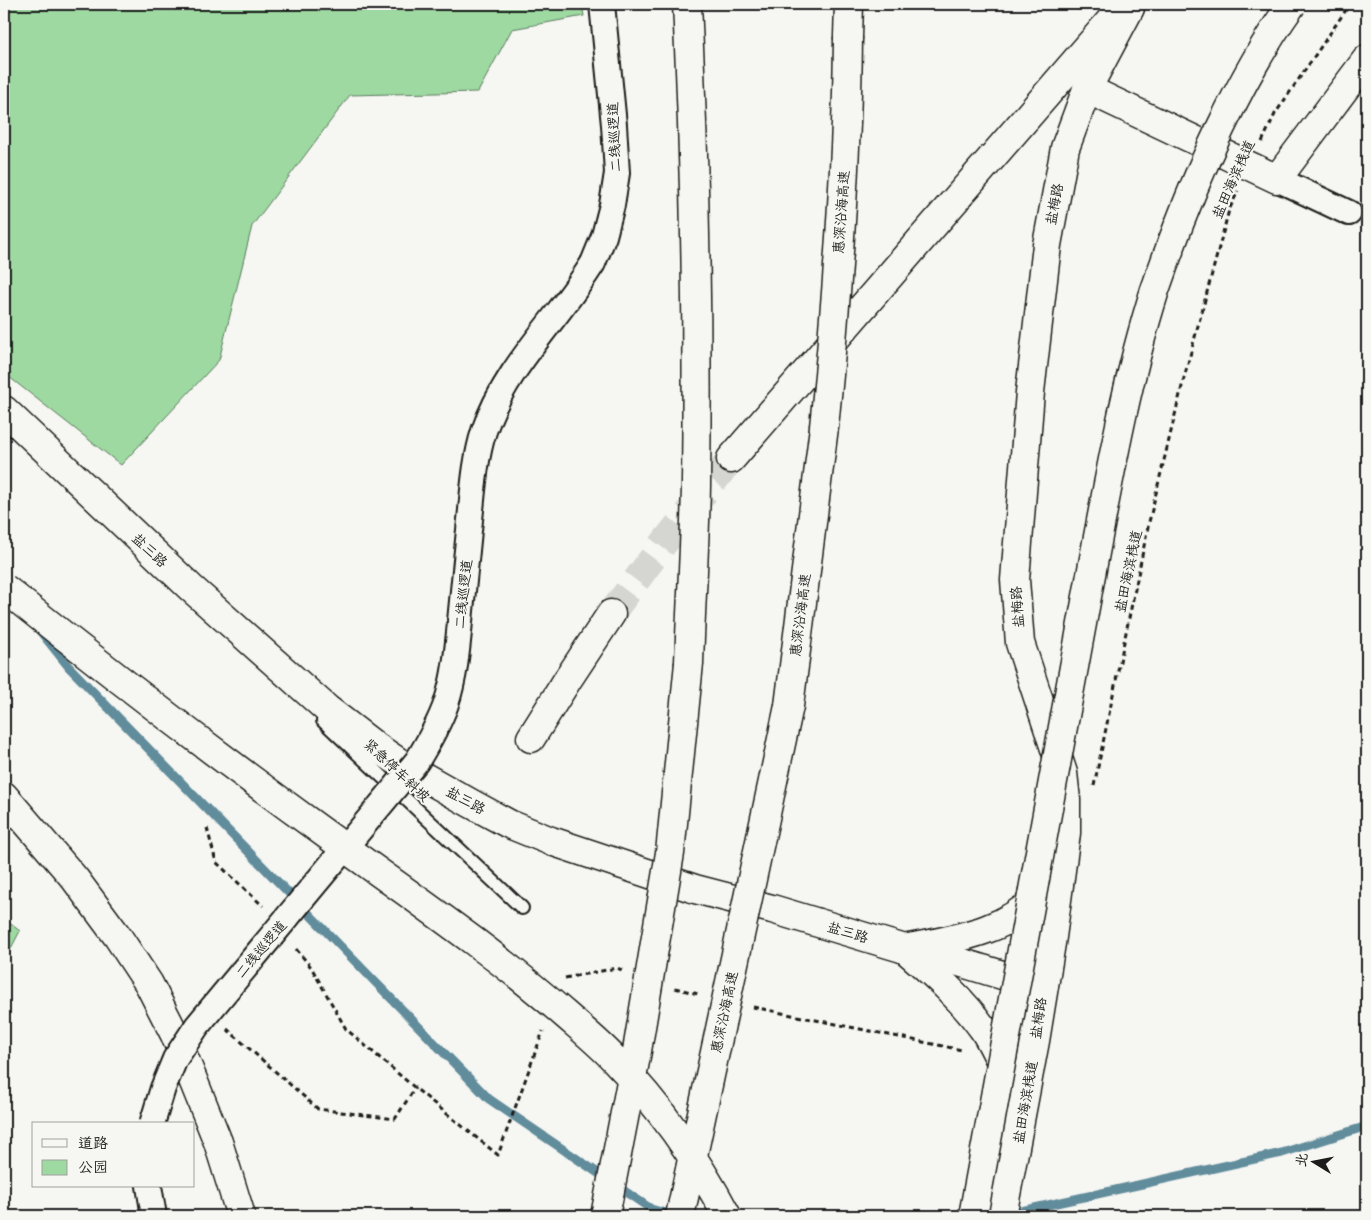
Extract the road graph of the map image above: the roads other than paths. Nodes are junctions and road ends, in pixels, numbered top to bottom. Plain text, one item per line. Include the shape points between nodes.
1 (602, 4) edge
2 (687, 4) edge
3 (849, 4) edge
4 (1125, 4) edge
5 (1132, 4) edge
6 (1292, 4) edge
7 (1367, 60) edge
8 (1086, 89) junction
9 (1277, 179) junction
10 (1349, 213) dead end
11 (4, 410) edge
12 (731, 459) tunnel mouth
13 (4, 588) edge
14 (612, 614) tunnel mouth
15 (258, 648) junction
16 (532, 738) dead end
17 (4, 796) edge
18 (1066, 833) junction
19 (522, 908) dead end
20 (906, 949) junction
21 (1042, 987) junction
22 (153, 1122) edge
23 (1017, 1140) junction
24 (149, 1188) edge
25 (154, 1216) edge
26 (242, 1216) edge
27 (604, 1216) edge
28 (680, 1216) edge
29 (727, 1216) edge
30 (973, 1216) edge
31 (1002, 1216) edge

1 - 22 street, 二线巡逻道, bridge via 617,173 612,205 593,263 525,355 500,394 484,431 476,465 459,640 446,705 417,761 197,1026 175,1059 162,1088
2 - 27 main road, bridge via 694,149 696,341 696,487 689,663 668,862 637,1052
3 - 28 main road, 惠深沿海高速, bridge via 844,164 833,331 789,706
4 - 12 main road, bridge
5 - 8 main road, 盐梅路
6 - 30 main road, bridge via 1243,81 1210,150 1158,283 1134,367 1097,542
7 - 9 main road
8 - 9 main road
8 - 18 main road, 盐梅路 via 1065,148 1047,245 1030,392 1015,580 1020,643 1062,773
9 - 10 street
11 - 15 main road, 盐三路
13 - 29 main road, bridge via 189,734 472,938 548,999 614,1058 639,1086 690,1153
14 - 16 main road
15 - 19 lane, 紧急停车斜坡 via 317,715
15 - 20 main road, 盐三路 via 327,708 403,765 509,824 695,889
17 - 26 main road via 75,879 149,984 175,1036 214,1132
18 - 20 main road via 1051,876 1040,894 1018,915 972,934
18 - 21 main road, 盐梅路
20 - 21 main road, 盐三路
20 - 23 main road via 959,1000 985,1031 1010,1079
21 - 23 main road, 盐梅路
23 - 31 main road, 盐梅路
24 - 25 street

